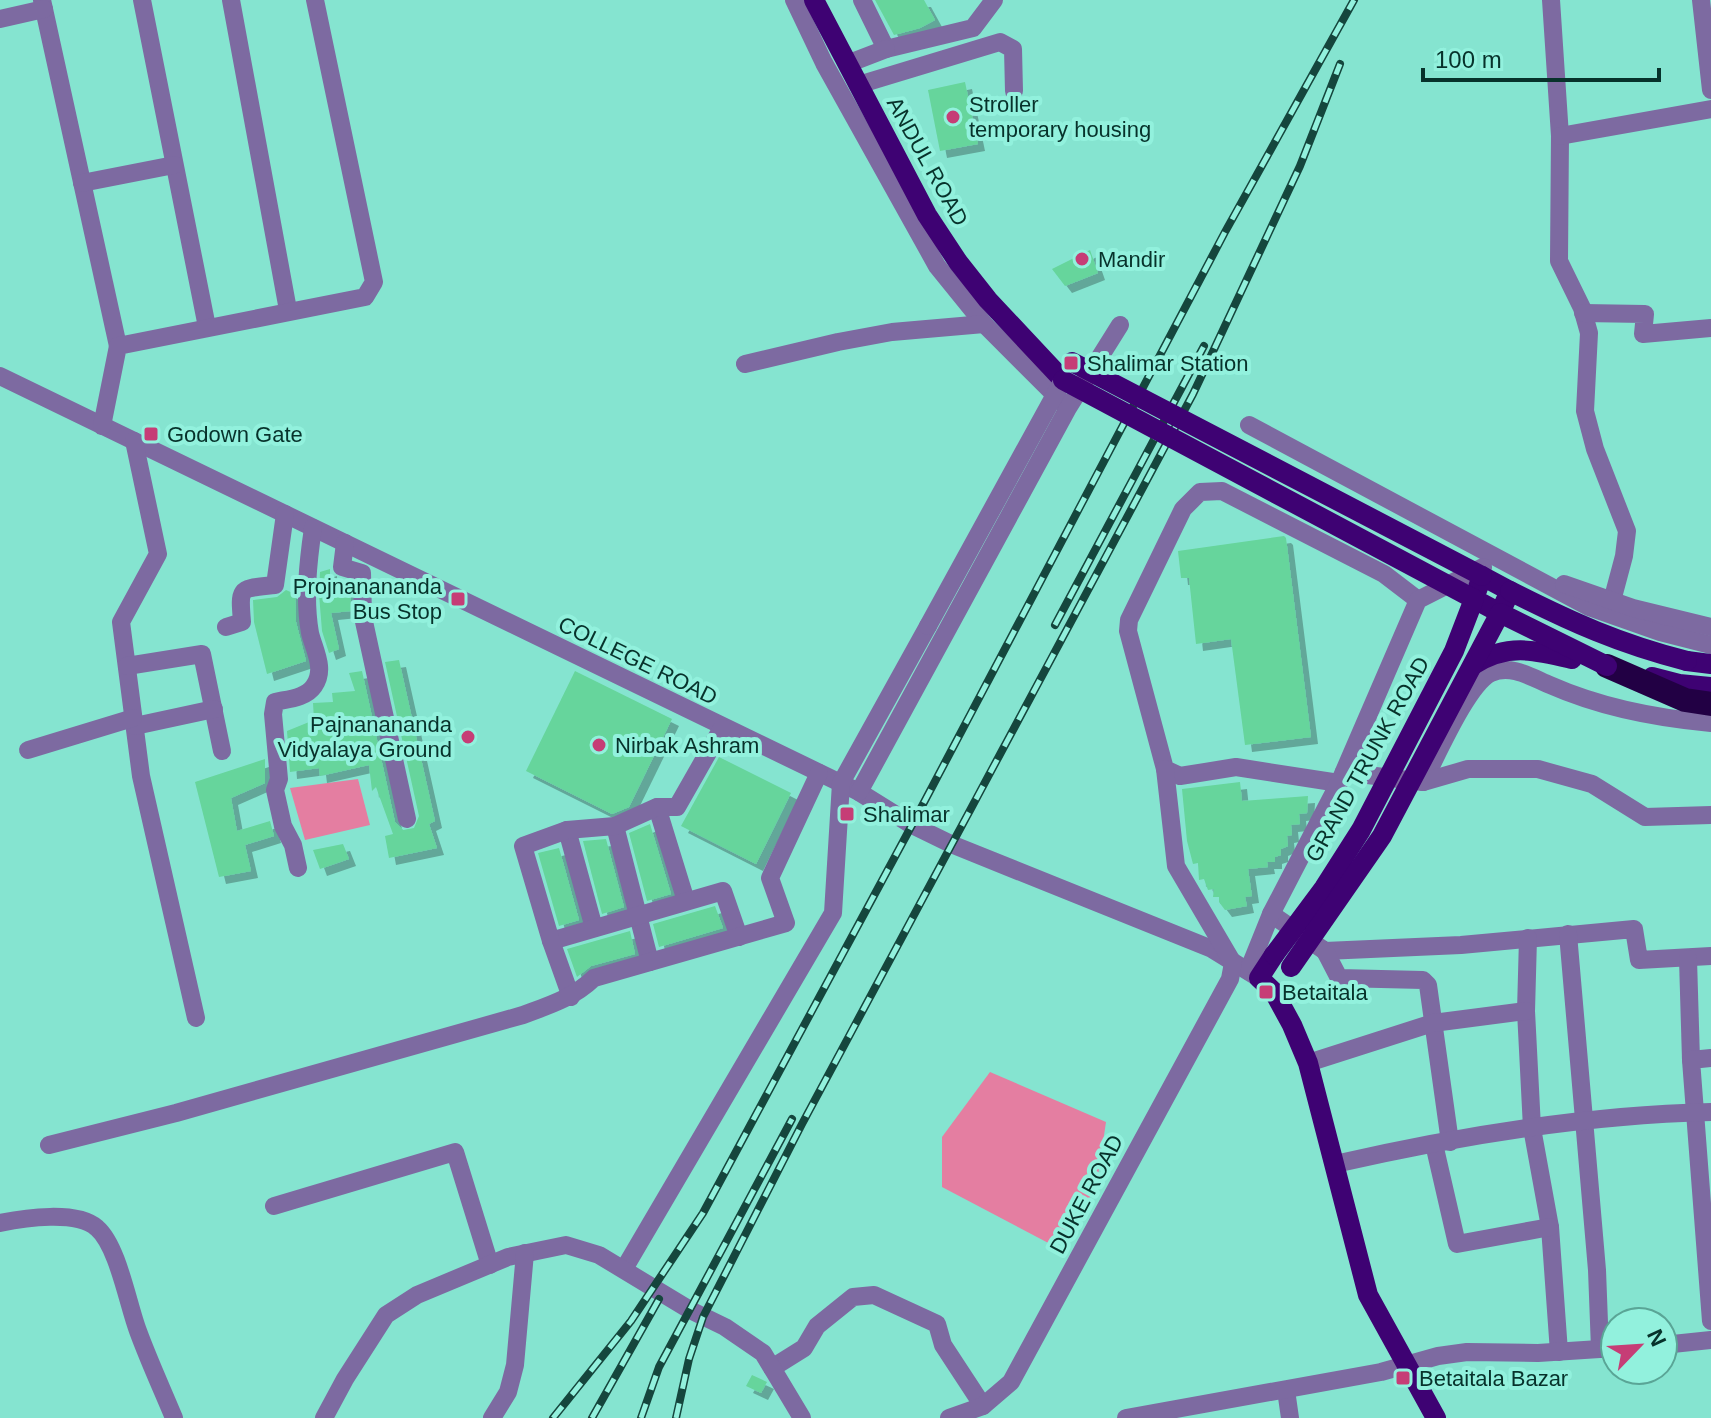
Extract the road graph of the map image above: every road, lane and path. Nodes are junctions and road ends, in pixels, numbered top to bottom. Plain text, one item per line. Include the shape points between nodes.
1 (142, 0) edge
2 (231, 0) edge
3 (315, 0) edge
4 (794, 0) edge
5 (814, 0) edge
6 (862, 0) edge
7 (994, 0) edge
8 (1551, 0) edge
9 (1701, 0) edge
10 (43, 5) edge
11 (0, 19) edge
12 (886, 49) junction
13 (847, 64) junction
14 (858, 85) junction
15 (1711, 90) edge
16 (1014, 91) dead end
17 (1711, 109) edge
18 (1560, 136) junction
19 (174, 165) junction
20 (82, 183) junction
21 (288, 310) junction
22 (1583, 313) junction
23 (984, 324) junction
24 (1120, 325) dead end
25 (207, 327) junction
26 (1711, 328) edge
27 (118, 346) junction
28 (745, 364) dead end
29 (1068, 371) junction
30 (0, 376) edge
31 (1068, 408) junction
32 (1249, 425) dead end
33 (102, 426) junction
34 (134, 441) junction
35 (285, 514) junction
36 (313, 528) junction
37 (345, 543) junction
38 (1498, 559) junction
39 (1527, 575) junction
40 (1482, 576) junction
41 (1510, 591) junction
42 (1474, 599) junction
43 (1418, 600) junction
44 (1612, 601) junction
45 (1500, 613) junction
46 (226, 627) dead end
47 (1711, 627) edge
48 (1711, 645) edge
49 (1711, 664) edge
50 (1473, 665) junction
51 (127, 666) junction
52 (1607, 666) junction
53 (1711, 687) edge
54 (1711, 704) edge
55 (214, 709) junction
56 (134, 722) junction
57 (1711, 723) edge
58 (722, 728) junction
59 (28, 750) dead end
60 (222, 751) dead end
61 (1165, 769) junction
62 (819, 773) junction
63 (1341, 778) junction
64 (1423, 782) junction
65 (841, 783) junction
66 (859, 792) junction
67 (657, 807) junction
68 (1711, 815) edge
69 (407, 819) dead end
70 (615, 826) junction
71 (567, 830) junction
72 (298, 868) dead end
73 (686, 901) junction
74 (1271, 914) junction
75 (637, 915) junction
76 (594, 928) junction
77 (1568, 934) junction
78 (739, 937) junction
79 (1528, 938) junction
80 (551, 941) junction
81 (1325, 951) junction
82 (1711, 956) edge
83 (1688, 959) junction
84 (1283, 961) junction
85 (650, 962) junction
86 (1254, 976) junction
87 (571, 997) junction
88 (1526, 1011) junction
89 (196, 1018) dead end
90 (1433, 1023) junction
91 (1711, 1058) edge
92 (1691, 1060) junction
93 (1308, 1063) junction
94 (1702, 1112) edge
95 (1583, 1121) junction
96 (1532, 1128) junction
97 (1442, 1143) junction
98 (49, 1145) dead end
99 (1335, 1164) junction
100 (274, 1206) dead end
101 (0, 1223) edge
102 (1550, 1227) junction
103 (525, 1253) junction
104 (490, 1265) junction
105 (630, 1273) junction
106 (1602, 1306) edge
107 (1711, 1321) edge
108 (1711, 1340) edge
109 (1679, 1343) edge
110 (1599, 1350) edge
111 (1559, 1352) junction
112 (1406, 1366) junction
113 (772, 1368) junction
114 (1286, 1390) junction
115 (983, 1406) junction
116 (174, 1418) edge
117 (324, 1418) edge
118 (492, 1418) edge
119 (802, 1418) edge
120 (949, 1418) edge
121 (1126, 1418) edge
122 (1290, 1418) edge
123 (1436, 1418) edge

1 - 19 street
2 - 21 street
3 - 21 street via 374,282 365,297
4 - 23 street via 937,266
5 - 13 main road, ANDUL ROAD
6 - 12 street
7 - 12 street via 973,28
8 - 18 street
9 - 15 street
10 - 11 street
10 - 20 street
12 - 13 street
13 - 14 main road, ANDUL ROAD
14 - 16 street via 1000,42 1013,49
14 - 29 main road, ANDUL ROAD via 958,262 1020,332
17 - 18 street
18 - 22 street via 1559,261
19 - 20 street
19 - 25 street
20 - 27 street
21 - 25 street
22 - 26 street via 1645,314 1643,334
22 - 44 street via 1589,333 1585,411 1627,531
23 - 28 street via 879,335
23 - 31 street
24 - 31 street
25 - 27 street
27 - 33 street
29 - 40 main road, bridge
29 - 42 main road, bridge
29 - 65 street, bridge
30 - 33 street, COLLEGE ROAD
31 - 66 street
32 - 38 street
33 - 34 street, COLLEGE ROAD
34 - 35 street, COLLEGE ROAD
34 - 51 street via 158,554 121,622
35 - 36 street, COLLEGE ROAD
35 - 46 street via 275,585 245,589 239,603 242,622
36 - 37 street, COLLEGE ROAD
36 - 72 street via 308,607 320,666 313,689 275,702 273,714 279,779 275,790
37 - 58 street, COLLEGE ROAD
37 - 69 street via 342,567 362,573 363,617
38 - 39 street
38 - 43 street
39 - 44 street
39 - 48 street via 1589,607
40 - 41 main road
40 - 42 main road, GRAND TRUNK ROAD
41 - 45 main road, GRAND TRUNK ROAD
41 - 49 main road, bridge via 1635,648
42 - 45 main road
42 - 84 main road, GRAND TRUNK ROAD, bridge via 1454,651 1361,830
43 - 61 street via 1384,574 1222,491 1200,492 1183,509 1129,620
43 - 63 street, DUKE ROAD
44 - 47 street
45 - 50 main road, GRAND TRUNK ROAD, bridge
45 - 52 main road, bridge
50 - 52 main road, bridge via 1498,652 1531,650
50 - 84 main road, GRAND TRUNK ROAD, bridge via 1382,836
51 - 55 street via 202,654
51 - 56 street
52 - 53 main road
52 - 54 highway via 1685,700
55 - 56 street
55 - 60 street
56 - 59 street
56 - 89 street via 141,776
57 - 64 street via 1613,708 1505,670 1491,673 1469,695
58 - 62 street, COLLEGE ROAD
58 - 67 street via 677,807
61 - 63 street via 1180,776 1236,767
61 - 86 street via 1176,866
62 - 65 street, COLLEGE ROAD
62 - 78 street via 770,878 786,923
63 - 64 street
63 - 74 street, DUKE ROAD
64 - 68 street via 1468,769 1538,769 1592,784 1645,817
65 - 66 street, COLLEGE ROAD
65 - 105 street via 833,913
66 - 86 street, COLLEGE ROAD via 951,844 1212,949
67 - 70 street
67 - 73 street
70 - 71 street
70 - 75 street
71 - 76 street
71 - 80 street via 523,846
73 - 75 street
73 - 78 street via 723,891
74 - 81 street
74 - 86 street, DUKE ROAD
75 - 76 street
75 - 85 street
76 - 80 street
77 - 79 street
77 - 83 street via 1634,929 1639,960
77 - 95 street
78 - 85 street
79 - 81 street
79 - 88 street
80 - 87 street
81 - 90 street via 1339,978 1423,980
82 - 83 street
83 - 92 street
84 - 86 main road, GRAND TRUNK ROAD
85 - 87 street via 594,978
86 - 93 main road via 1292,1025
86 - 115 street, DUKE ROAD via 1230,979 1011,1382
87 - 98 street via 337,1068
88 - 90 street
88 - 96 street
90 - 93 street
90 - 97 street
91 - 92 street
92 - 94 street
93 - 99 main road
94 - 95 street
94 - 107 street
95 - 96 street
95 - 106 street
96 - 97 street
96 - 102 street
97 - 99 street
97 - 102 street via 1457,1244
99 - 112 main road via 1368,1295
100 - 104 street via 455,1152
101 - 116 street via 45,1216 70,1218 100,1230
102 - 111 street
103 - 104 street
103 - 105 street via 566,1245 599,1255
103 - 118 street via 515,1365 508,1392
104 - 117 street via 417,1295 386,1315
105 - 113 street via 725,1327 763,1353
108 - 109 street
110 - 111 street
111 - 112 street via 1467,1352
112 - 114 street
112 - 123 main road
113 - 115 street via 804,1348 817,1326 853,1297 874,1295 937,1324 943,1345
113 - 119 street
114 - 121 street
114 - 122 street
115 - 120 street, DUKE ROAD

